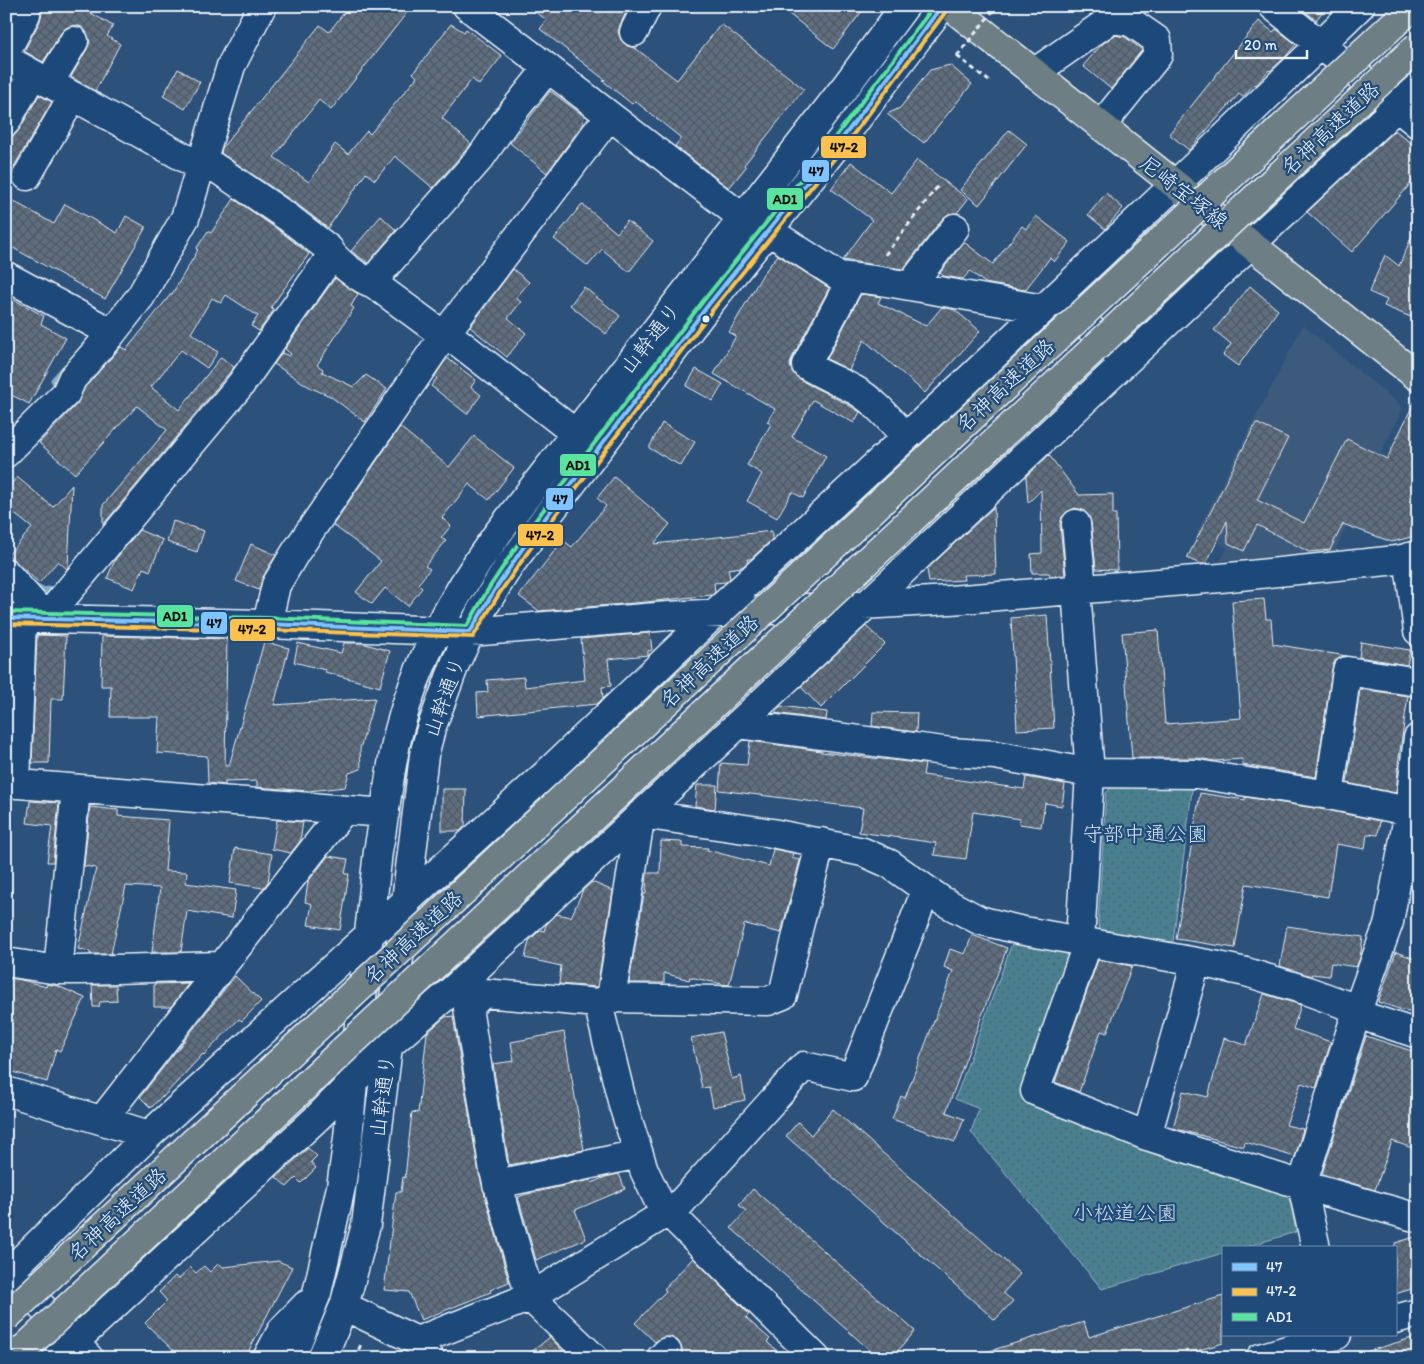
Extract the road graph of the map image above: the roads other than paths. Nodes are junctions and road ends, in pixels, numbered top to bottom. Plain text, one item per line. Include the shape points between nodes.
1 (262, 6) edge
2 (467, 6) edge
3 (647, 6) edge
4 (906, 6) edge
5 (942, 6) edge
6 (950, 6) edge
7 (1273, 6) edge
8 (1360, 6) edge
9 (1413, 6) edge
10 (26, 14) dead end
11 (634, 32) dead end
12 (74, 41) dead end
13 (1320, 44) junction
14 (1418, 46) edge
15 (6, 50) edge
16 (6, 60) edge
17 (548, 68) junction
18 (1034, 73) junction
19 (41, 79) junction
20 (1418, 87) edge
21 (73, 96) junction
22 (1397, 107) junction
23 (609, 116) junction
24 (6, 122) edge
25 (1418, 124) edge
26 (1101, 126) junction
27 (201, 164) junction
28 (27, 176) dead end
29 (1174, 184) junction
30 (743, 218) junction
31 (955, 228) dead end
32 (769, 231) junction
33 (1251, 244) junction
34 (332, 255) junction
35 (6, 276) edge
36 (859, 279) junction
37 (374, 284) junction
38 (910, 286) junction
39 (1050, 302) junction
40 (112, 334) junction
41 (445, 334) junction
42 (1124, 363) junction
43 (1416, 373) edge
44 (575, 434) junction
45 (906, 437) junction
46 (6, 453) edge
47 (1076, 524) dead end
48 (1413, 556) edge
49 (6, 573) edge
50 (1079, 590) junction
51 (876, 604) junction
52 (714, 614) junction
53 (25, 618) edge
54 (267, 624) junction
55 (439, 630) junction
56 (1418, 631) edge
57 (470, 632) junction
58 (1418, 682) edge
59 (738, 724) junction
60 (1418, 738) edge
61 (1090, 773) junction
62 (11, 783) edge
63 (76, 789) junction
64 (1329, 795) junction
65 (344, 810) junction
66 (1413, 812) edge
67 (385, 813) junction
68 (641, 814) junction
69 (821, 842) junction
70 (926, 890) junction
71 (406, 899) junction
72 (368, 935) junction
73 (1084, 942) junction
74 (6, 962) edge
75 (1196, 962) junction
76 (222, 966) junction
77 (58, 970) junction
78 (466, 993) junction
79 (605, 1001) junction
80 (1356, 1011) junction
81 (1418, 1034) edge
82 (389, 1045) junction
83 (353, 1079) junction
84 (6, 1091) edge
85 (102, 1120) junction
86 (149, 1135) junction
87 (1147, 1136) junction
88 (639, 1154) junction
89 (497, 1184) junction
90 (1302, 1185) junction
91 (668, 1212) junction
92 (1418, 1218) edge
93 (1316, 1246) edge
94 (7, 1272) edge
95 (317, 1293) junction
96 (530, 1297) junction
97 (343, 1308) junction
98 (1418, 1313) edge
99 (6, 1318) edge
100 (1396, 1319) edge
101 (1334, 1336) edge
102 (424, 1350) edge
103 (73, 1352) edge
104 (14, 1358) edge
105 (267, 1358) edge
106 (291, 1358) edge
107 (322, 1358) edge
108 (340, 1358) edge
109 (594, 1358) edge
110 (816, 1358) edge
111 (1260, 1358) edge

1 - 27 street via 231,66
2 - 17 street
3 - 11 street
4 - 30 street, 山幹通り
5 - 32 street, 山幹通り
6 - 18 main road, 尼崎宝塚線
7 - 13 street
8 - 13 street
9 - 99 main road, 名神高速道路, bridge
10 - 15 street
12 - 19 street
13 - 22 street
13 - 29 street
14 - 104 main road, 名神高速道路, bridge
16 - 19 street
17 - 23 street
17 - 37 street via 481,157 382,270
18 - 26 main road, 尼崎宝塚線
18 - 26 street via 1111,19 1131,22 1157,40 1158,55
19 - 21 street
19 - 24 street
20 - 22 street
21 - 27 street
21 - 28 street
22 - 25 street
22 - 33 street
23 - 30 street
23 - 41 street
26 - 29 main road, 尼崎宝塚線
27 - 34 street via 213,166 289,218 329,249
27 - 40 street via 185,218 141,296
29 - 33 main road, 尼崎宝塚線
29 - 39 street
30 - 44 street, 山幹通り
31 - 38 street
32 - 36 street via 839,276
32 - 57 street, 山幹通り via 526,542
33 - 42 street
33 - 43 main road, 尼崎宝塚線
34 - 37 street
34 - 53 street via 241,384
35 - 40 street
36 - 38 street
36 - 45 street via 806,365 856,391 882,411
37 - 41 street
38 - 39 street
39 - 42 street
39 - 45 street
40 - 46 street via 72,379 66,393
41 - 44 street
41 - 54 street via 281,575
42 - 51 street via 891,582
44 - 55 street, 山幹通り via 487,548
45 - 52 street
47 - 50 street
48 - 50 street
48 - 56 street
49 - 53 street
50 - 51 street
50 - 61 street
51 - 52 street
51 - 59 street
52 - 57 street
52 - 71 street via 546,774
53 - 54 street
53 - 62 street
54 - 55 street
55 - 57 street
55 - 67 street, 山幹通り via 422,665 399,730
57 - 71 street, 山幹通り via 438,708 424,755
58 - 64 street via 1347,671
59 - 61 street via 995,755
59 - 68 street
60 - 66 street
61 - 64 street via 1197,774
61 - 73 street
62 - 63 street
63 - 65 street
63 - 77 street
64 - 66 street
65 - 67 street
65 - 76 street
66 - 80 street via 1389,922
67 - 72 street, 山幹通り
68 - 69 street
68 - 78 street
68 - 79 street
69 - 70 street via 863,852 890,864
69 - 79 street via 784,995 768,1001
70 - 73 street via 979,920
70 - 91 street via 853,1077 804,1066 680,1204
71 - 72 street
71 - 82 street, 山幹通り
72 - 83 street, 山幹通り
72 - 86 street
73 - 75 street
73 - 87 street via 1035,1091
74 - 77 street
75 - 80 street via 1246,972 1305,990
75 - 87 street
76 - 77 street
76 - 85 street
78 - 79 street
78 - 82 street
78 - 89 street
79 - 88 street via 623,1105
80 - 81 street
80 - 90 street
82 - 83 street
82 - 97 street, 山幹通り via 366,1225
83 - 95 street, 山幹通り via 341,1187
83 - 103 street via 319,1116
84 - 85 street
85 - 86 street
86 - 94 street
87 - 90 street
88 - 89 street
88 - 91 street via 658,1200
89 - 96 street
90 - 92 street
90 - 93 street
91 - 96 street
91 - 110 street
94 - 103 street
95 - 105 street via 282,1330
95 - 106 street, 山幹通り
96 - 102 street
96 - 109 street
97 - 102 street
97 - 107 street, 山幹通り
97 - 108 street
98 - 100 street
101 - 111 street

